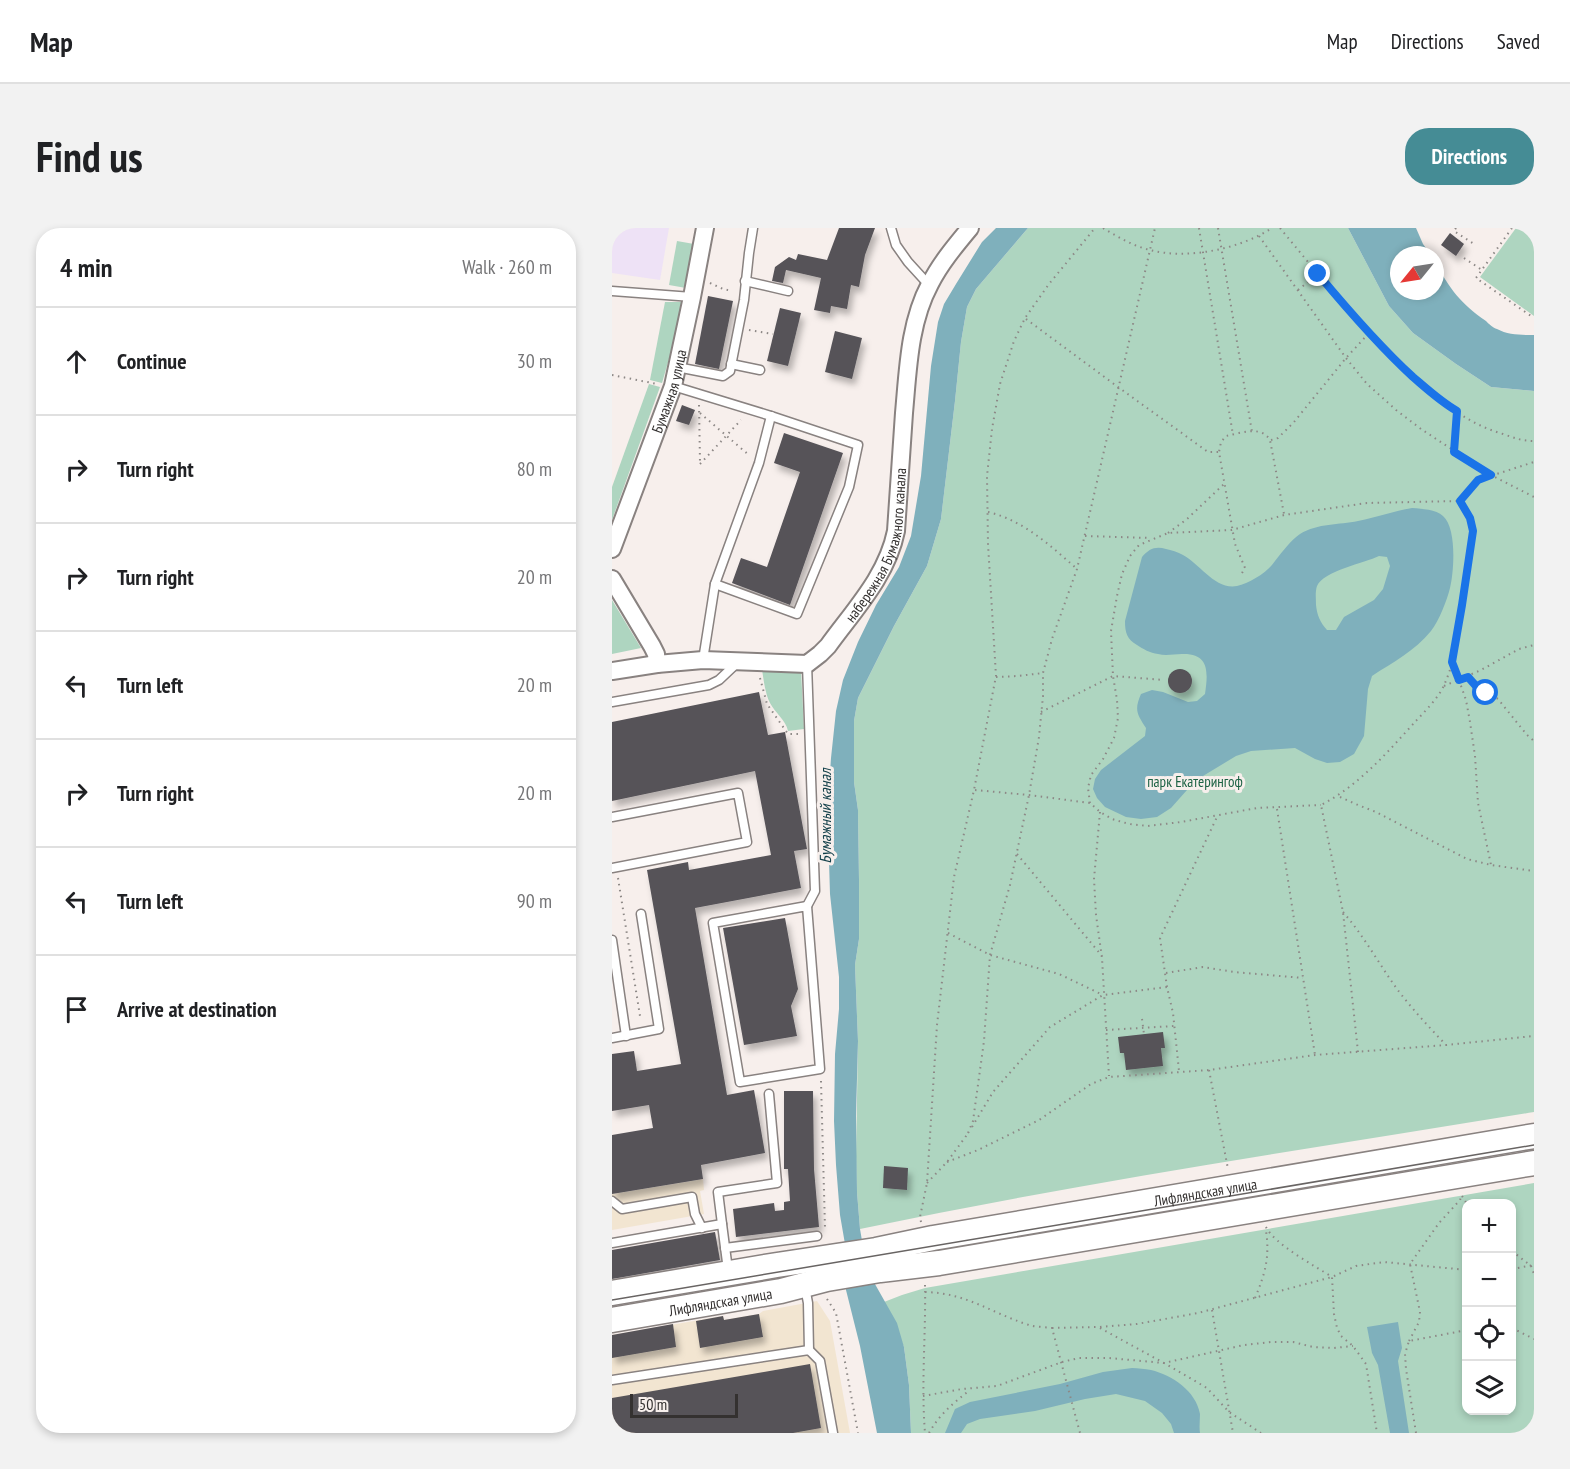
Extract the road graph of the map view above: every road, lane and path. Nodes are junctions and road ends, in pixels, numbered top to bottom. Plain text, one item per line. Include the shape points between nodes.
1 (705, 228) edge
2 (753, 228) edge
3 (891, 228) edge
4 (970, 228) edge
5 (1095, 228) edge
6 (1103, 228) edge
7 (1155, 228) edge
8 (1199, 228) edge
9 (1218, 228) edge
10 (1272, 228) edge
11 (1280, 228) edge
12 (1456, 228) edge
13 (1512, 228) edge
14 (1259, 236) junction
15 (1474, 244) dead end
16 (1221, 248) junction
17 (1150, 250) junction
18 (1203, 251) junction
19 (1464, 258) dead end
20 (1482, 270) junction
21 (1318, 274) junction
22 (706, 281) dead end
23 (746, 281) junction
24 (929, 285) junction
25 (1298, 290) junction
26 (612, 291) edge
27 (788, 291) dead end
28 (744, 293) junction
29 (692, 297) junction
30 (1025, 318) junction
31 (1534, 318) edge
32 (738, 328) junction
33 (1369, 333) junction
34 (773, 334) dead end
35 (1346, 358) junction
36 (731, 364) junction
37 (677, 368) junction
38 (760, 369) dead end
39 (612, 375) edge
40 (667, 385) junction
41 (1118, 387) junction
42 (698, 393) junction
43 (751, 410) junction
44 (1457, 411) junction
45 (700, 413) junction
46 (771, 416) junction
47 (1252, 432) junction
48 (1233, 435) junction
49 (726, 436) junction
50 (1270, 440) junction
51 (1534, 441) edge
52 (1220, 452) junction
53 (1454, 452) junction
54 (1534, 462) edge
55 (759, 463) junction
56 (1491, 475) junction
57 (1224, 483) junction
58 (1534, 496) edge
59 (1460, 501) junction
60 (988, 512) junction
61 (1284, 515) junction
62 (1232, 530) junction
63 (1168, 533) junction
64 (1085, 536) junction
65 (1154, 538) junction
66 (612, 549) edge
67 (1077, 570) junction
68 (1242, 573) dead end
69 (612, 579) edge
70 (715, 584) junction
71 (1534, 645) edge
72 (703, 660) junction
73 (739, 661) junction
74 (1452, 662) junction
75 (657, 664) junction
76 (807, 664) junction
77 (612, 672) edge
78 (759, 672) dead end
79 (1043, 673) junction
80 (1113, 676) junction
81 (996, 677) junction
82 (1468, 677) junction
83 (1164, 680) dead end
84 (1459, 680) junction
85 (1444, 686) junction
86 (612, 702) edge
87 (1040, 712) junction
88 (787, 731) dead end
89 (1534, 741) edge
90 (974, 790) junction
91 (1029, 795) junction
92 (1339, 796) junction
93 (1090, 803) junction
94 (1321, 805) junction
95 (1277, 808) junction
96 (1100, 812) junction
97 (1218, 816) junction
98 (612, 817) edge
99 (1017, 855) junction
100 (1491, 865) junction
101 (612, 868) edge
102 (1534, 871) edge
103 (618, 878) dead end
104 (807, 906) junction
105 (1343, 912) junction
106 (641, 914) dead end
107 (948, 933) junction
108 (612, 940) edge
109 (990, 955) junction
110 (1102, 956) junction
111 (614, 961) edge
112 (1165, 974) junction
113 (1303, 978) junction
114 (1167, 987) junction
115 (1103, 995) junction
116 (640, 1016) dead end
117 (1142, 1019) dead end
118 (1174, 1026) junction
119 (1143, 1028) junction
120 (1106, 1030) junction
121 (1144, 1034) dead end
122 (626, 1036) junction
123 (1534, 1036) edge
124 (612, 1038) edge
125 (1446, 1045) junction
126 (1358, 1052) junction
127 (1314, 1055) junction
128 (820, 1069) junction
129 (1209, 1070) junction
130 (1179, 1072) junction
131 (1109, 1077) junction
132 (769, 1094) dead end
133 (968, 1133) junction
134 (1534, 1136) edge
135 (947, 1162) junction
136 (1534, 1163) edge
137 (1229, 1175) dead end
138 (927, 1184) junction
139 (1462, 1195) dead end
140 (612, 1201) edge
141 (1264, 1221) dead end
142 (825, 1222) dead end
143 (722, 1224) junction
144 (702, 1228) junction
145 (923, 1228) dead end
146 (1266, 1230) junction
147 (612, 1243) edge
148 (725, 1248) junction
149 (1515, 1253) edge
150 (878, 1260) junction
151 (1410, 1264) junction
152 (1533, 1265) edge
153 (1516, 1268) edge
154 (1462, 1269) edge
155 (820, 1271) junction
156 (729, 1273) junction
157 (1534, 1274) edge
158 (924, 1276) dead end
159 (1332, 1278) junction
160 (925, 1292) junction
161 (612, 1293) edge
162 (1255, 1298) junction
163 (1212, 1310) junction
164 (612, 1320) edge
165 (1099, 1327) junction
166 (1052, 1328) junction
167 (1516, 1330) edge
168 (1462, 1331) edge
169 (1534, 1339) edge
170 (1409, 1341) junction
171 (1353, 1346) junction
172 (809, 1350) junction
173 (1220, 1350) junction
174 (1062, 1362) junction
175 (1164, 1363) junction
176 (612, 1380) edge
177 (971, 1388) junction
178 (923, 1396) junction
179 (1229, 1412) junction
180 (833, 1433) edge
181 (858, 1433) edge
182 (927, 1433) edge
183 (1080, 1433) edge
184 (1233, 1433) edge
185 (1261, 1433) edge
186 (1377, 1433) edge
187 (1416, 1433) edge

1 - 29 street, Бумажная улица
2 - 23 lane
3 - 24 lane via 896,245
4 - 24 street, набережная Бумажного канала
5 - 30 path
6 - 17 path
7 - 17 path
8 - 18 path
9 - 16 path
10 - 14 path
11 - 21 path
12 - 15 path via 1454,231
13 - 20 path
14 - 16 path
14 - 25 path
16 - 18 path
16 - 47 path
17 - 18 path
17 - 41 path
18 - 48 path
19 - 20 path
20 - 31 path via 1476,278
21 - 25 path
21 - 33 path
22 - 28 path
23 - 27 lane
23 - 28 lane
24 - 76 street, набережная Бумажного канала via 908,334 892,548 874,582 828,646
25 - 35 path
26 - 29 lane
28 - 32 lane
29 - 37 street, Бумажная улица
30 - 41 path
30 - 60 path via 1000,384 987,476
32 - 34 path
32 - 36 lane
33 - 35 path
33 - 44 path via 1442,402
35 - 50 path via 1294,422 1278,438
35 - 53 path via 1396,410
36 - 37 lane via 730,371 723,376
36 - 38 lane
37 - 40 street, Бумажная улица
39 - 40 path
40 - 42 lane
40 - 66 street, Бумажная улица
41 - 52 path via 1208,452
41 - 64 path
42 - 43 lane
42 - 45 path
43 - 46 lane
43 - 49 path
44 - 51 path via 1485,429
44 - 53 path
45 - 49 path
45 - 49 path via 700,464
46 - 55 lane
46 - 70 lane via 858,445 849,487 796,614
47 - 48 path
47 - 50 path via 1259,430
48 - 52 path via 1221,442
49 - 55 path
50 - 61 path
52 - 57 path
53 - 56 path
54 - 56 path
55 - 70 lane
56 - 58 path
56 - 59 path via 1478,480
57 - 62 path
57 - 63 path
59 - 61 path via 1367,503
59 - 74 path via 1473,531
60 - 67 path via 1023,526
60 - 81 path
61 - 62 path
62 - 63 path
62 - 68 path via 1245,568
63 - 65 path
64 - 65 path
64 - 67 path
65 - 80 path via 1139,545 1122,574 1111,631
67 - 79 path
69 - 75 street via 652,646
70 - 72 lane
71 - 82 path
72 - 73 street
72 - 75 street
73 - 76 street
73 - 86 lane via 709,685
74 - 84 path
74 - 85 path
75 - 77 street
76 - 104 lane via 815,891
78 - 88 path via 767,704
79 - 81 path
79 - 87 path
80 - 83 path
80 - 87 path
80 - 93 path via 1118,718 1114,738 1091,775
81 - 90 path
82 - 84 path
82 - 89 path via 1498,699
84 - 85 path
84 - 100 path via 1470,722 1478,803
85 - 92 path via 1381,759
87 - 91 path
90 - 91 path
90 - 107 path via 954,877
91 - 93 path
91 - 99 path
92 - 94 path
92 - 100 path via 1467,859
93 - 96 path
94 - 95 path
94 - 105 path
95 - 97 path
95 - 113 path
96 - 97 path via 1129,824 1148,826
96 - 110 path via 1094,879
97 - 112 path via 1160,938
98 - 101 lane via 738,793 747,842
99 - 109 path
99 - 110 path
100 - 102 path
103 - 116 path
104 - 128 lane
104 - 128 lane via 713,923 740,1082
105 - 125 path via 1415,1012
105 - 126 path
106 - 122 lane via 659,1029
107 - 109 path
107 - 138 path via 937,1025
108 - 111 lane
109 - 115 path via 1059,975
109 - 133 path via 984,1041
110 - 115 path
111 - 122 lane
112 - 113 path via 1203,967
112 - 114 path
113 - 127 path
114 - 115 path
114 - 118 path
115 - 120 path
115 - 133 path via 1050,1027 993,1092
117 - 119 path
118 - 119 path
118 - 130 path
119 - 120 path
119 - 121 path
120 - 131 path
122 - 124 lane
123 - 125 path
125 - 126 path
126 - 127 path
127 - 129 path
128 - 142 path
129 - 130 path
129 - 137 path
130 - 131 path
131 - 135 path via 1091,1084 1039,1120
132 - 143 lane via 777,1183 718,1192
133 - 135 path
134 - 150 street, Лифляндская улица via 945,1236
135 - 138 path
136 - 150 street, Лифляндская улица via 939,1263
138 - 145 path via 920,1216
139 - 151 path
140 - 144 lane via 622,1209 692,1197 694,1214
141 - 146 path
143 - 144 lane
143 - 148 lane
144 - 147 lane
146 - 159 path
146 - 162 path via 1268,1258
148 - 155 lane
148 - 156 lane
149 - 152 path
150 - 155 street
151 - 154 path
151 - 159 path via 1356,1266
151 - 170 path via 1420,1312
152 - 153 path
152 - 157 path
155 - 156 street, Лифляндская улица
155 - 164 street, Лифляндская улица via 781,1291
155 - 172 lane via 808,1303
155 - 181 path via 836,1313
156 - 161 street, Лифляндская улица
158 - 160 path
159 - 162 path
159 - 171 path via 1337,1328
160 - 166 path via 943,1292 1031,1326
160 - 178 path
162 - 163 path
163 - 165 path
163 - 173 path
165 - 166 path
165 - 175 path
166 - 174 path
167 - 169 path
168 - 170 path
170 - 187 path via 1405,1362
171 - 173 path via 1271,1342
171 - 186 path via 1366,1364
172 - 176 lane
172 - 180 lane via 820,1361
173 - 175 path
173 - 179 path
174 - 175 path via 1108,1358
174 - 177 path via 997,1386
174 - 183 path
175 - 179 path via 1207,1388
177 - 178 path
177 - 182 path via 947,1408
178 - 182 path
179 - 184 path
179 - 185 path

